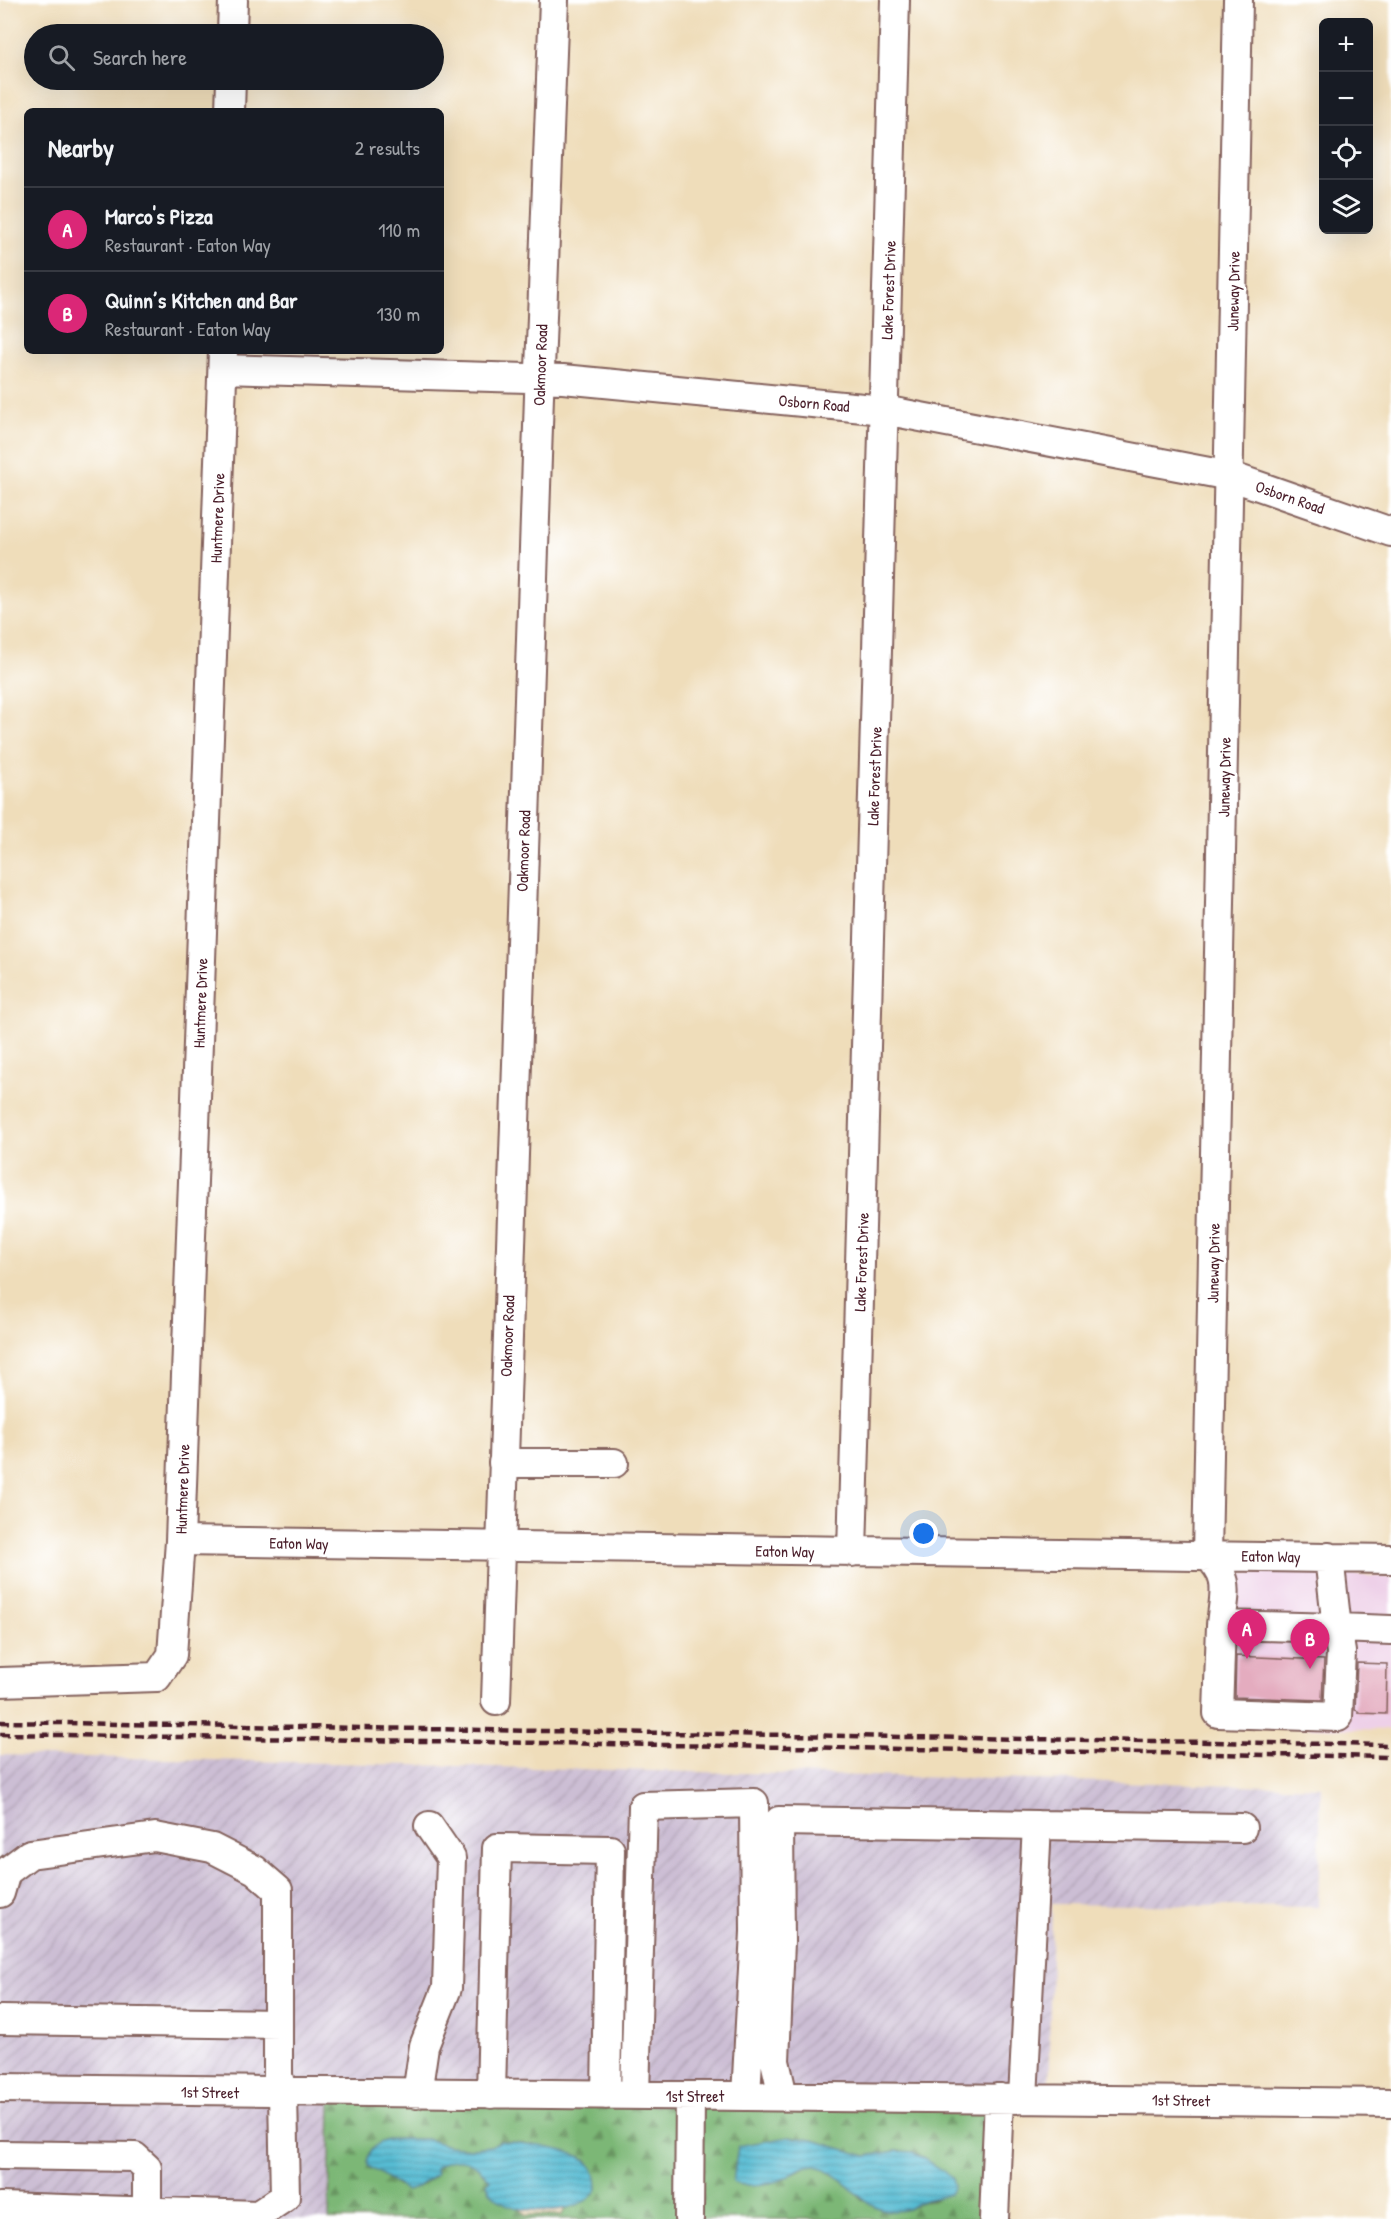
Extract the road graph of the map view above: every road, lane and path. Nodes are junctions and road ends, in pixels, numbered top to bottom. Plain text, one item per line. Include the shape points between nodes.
1 (233, 0) edge
2 (554, 0) edge
3 (896, 0) edge
4 (1238, 0) edge
5 (232, 24) edge
6 (231, 90) edge
7 (230, 108) edge
8 (223, 360) edge
9 (540, 378) junction
10 (885, 410) junction
11 (1230, 476) junction
12 (1391, 532) edge
13 (614, 1462) dead end
14 (503, 1463) junction
15 (180, 1541) junction
16 (500, 1545) junction
17 (852, 1552) junction
18 (1207, 1555) junction
19 (1329, 1557) junction
20 (1391, 1559) edge
21 (1221, 1625) junction
22 (1337, 1628) junction
23 (1391, 1630) edge
24 (0, 1682) edge
25 (496, 1701) dead end
26 (1037, 1825) junction
27 (429, 1826) dead end
28 (1242, 1828) dead end
29 (0, 1893) edge
30 (0, 2020) edge
31 (278, 2024) junction
32 (0, 2088) edge
33 (283, 2093) junction
34 (417, 2094) junction
35 (491, 2094) junction
36 (606, 2095) junction
37 (635, 2096) junction
38 (690, 2096) junction
39 (746, 2096) junction
40 (783, 2096) junction
41 (1011, 2098) junction
42 (1391, 2103) edge
43 (0, 2155) edge
44 (0, 2207) edge
45 (147, 2212) junction
46 (267, 2214) edge
47 (689, 2219) edge
48 (994, 2219) edge

1 - 5 street
2 - 9 street, Oakmoor Road
3 - 10 street, Lake Forest Drive
4 - 11 street, Juneway Drive
6 - 7 street
8 - 9 street, Osborn Road
8 - 15 street, Huntmere Drive
9 - 10 street, Osborn Road
9 - 14 street, Oakmoor Road
10 - 11 street, Osborn Road
10 - 17 street, Lake Forest Drive
11 - 12 street, Osborn Road
11 - 18 street, Juneway Drive
13 - 14 street
14 - 16 street, Oakmoor Road
15 - 16 street, Eaton Way
15 - 24 street, Huntmere Drive via 172,1655 157,1677
16 - 17 street, Eaton Way
16 - 25 street, Oakmoor Road
17 - 18 street, Eaton Way
18 - 19 street, Eaton Way
18 - 21 street via 1225,1580
19 - 20 street, Eaton Way
19 - 22 street
21 - 22 street
21 - 22 street via 1218,1713 1338,1717 1341,1652
22 - 23 street
26 - 28 street
26 - 40 street via 779,1821 780,1942 775,2061
26 - 41 street
27 - 34 street via 451,1858 447,1988 424,2046
29 - 31 street via 6,1872 30,1854 155,1837 212,1848 255,1870 278,1890
30 - 31 street
31 - 33 street via 278,2076
32 - 33 street, 1st Street
33 - 34 street, 1st Street
33 - 46 street via 285,2197
34 - 35 street, 1st Street
35 - 36 street, 1st Street
35 - 36 street via 497,1848 610,1850
36 - 37 street, 1st Street
37 - 38 street, 1st Street
37 - 39 street via 643,1806 754,1803 755,1932
38 - 39 street, 1st Street
38 - 47 street
39 - 40 street, 1st Street
40 - 41 street, 1st Street
41 - 42 street, 1st Street
41 - 48 street
43 - 45 street via 135,2157 147,2168
44 - 45 street
45 - 46 street

